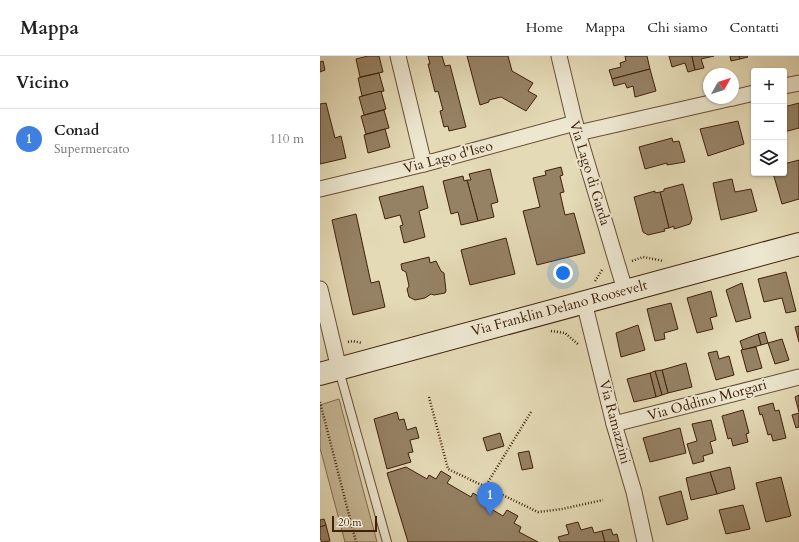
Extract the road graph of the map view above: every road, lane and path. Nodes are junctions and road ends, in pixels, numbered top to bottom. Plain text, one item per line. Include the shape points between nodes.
1 (398, 56) edge
2 (559, 56) edge
3 (799, 83) edge
4 (787, 85) edge
5 (751, 94) edge
6 (739, 96) edge
7 (703, 104) edge
8 (576, 128) junction
9 (424, 164) junction
10 (320, 189) edge
11 (799, 244) edge
12 (320, 289) edge
13 (625, 290) junction
14 (584, 302) junction
15 (546, 331) dead end
16 (582, 349) dead end
17 (326, 371) edge
18 (799, 376) edge
19 (429, 397) dead end
20 (320, 402) edge
21 (531, 412) dead end
22 (614, 424) junction
23 (484, 487) junction
24 (603, 500) dead end
25 (356, 542) edge
26 (387, 542) edge
27 (645, 542) edge

1 - 9 street
2 - 8 street, Via Lago di Garda
3 - 4 street
5 - 6 street, Via Lago d'Iseo
7 - 8 street, Via Lago d'Iseo
8 - 9 street, Via Lago d'Iseo
8 - 13 street, Via Lago di Garda
9 - 10 street, Via Lago d'Iseo
11 - 13 main road, Via Franklin Delano Roosevelt
12 - 17 street
13 - 14 main road, Via Franklin Delano Roosevelt
14 - 17 main road, Via Franklin Delano Roosevelt
14 - 22 street, Via Ramazzini
15 - 16 path via 565,333
17 - 26 lane
18 - 22 street, Via Oddino Morgari
19 - 23 path via 448,469
20 - 25 path
21 - 23 path
22 - 27 street, Via Ramazzini via 634,492
23 - 24 path via 538,512

